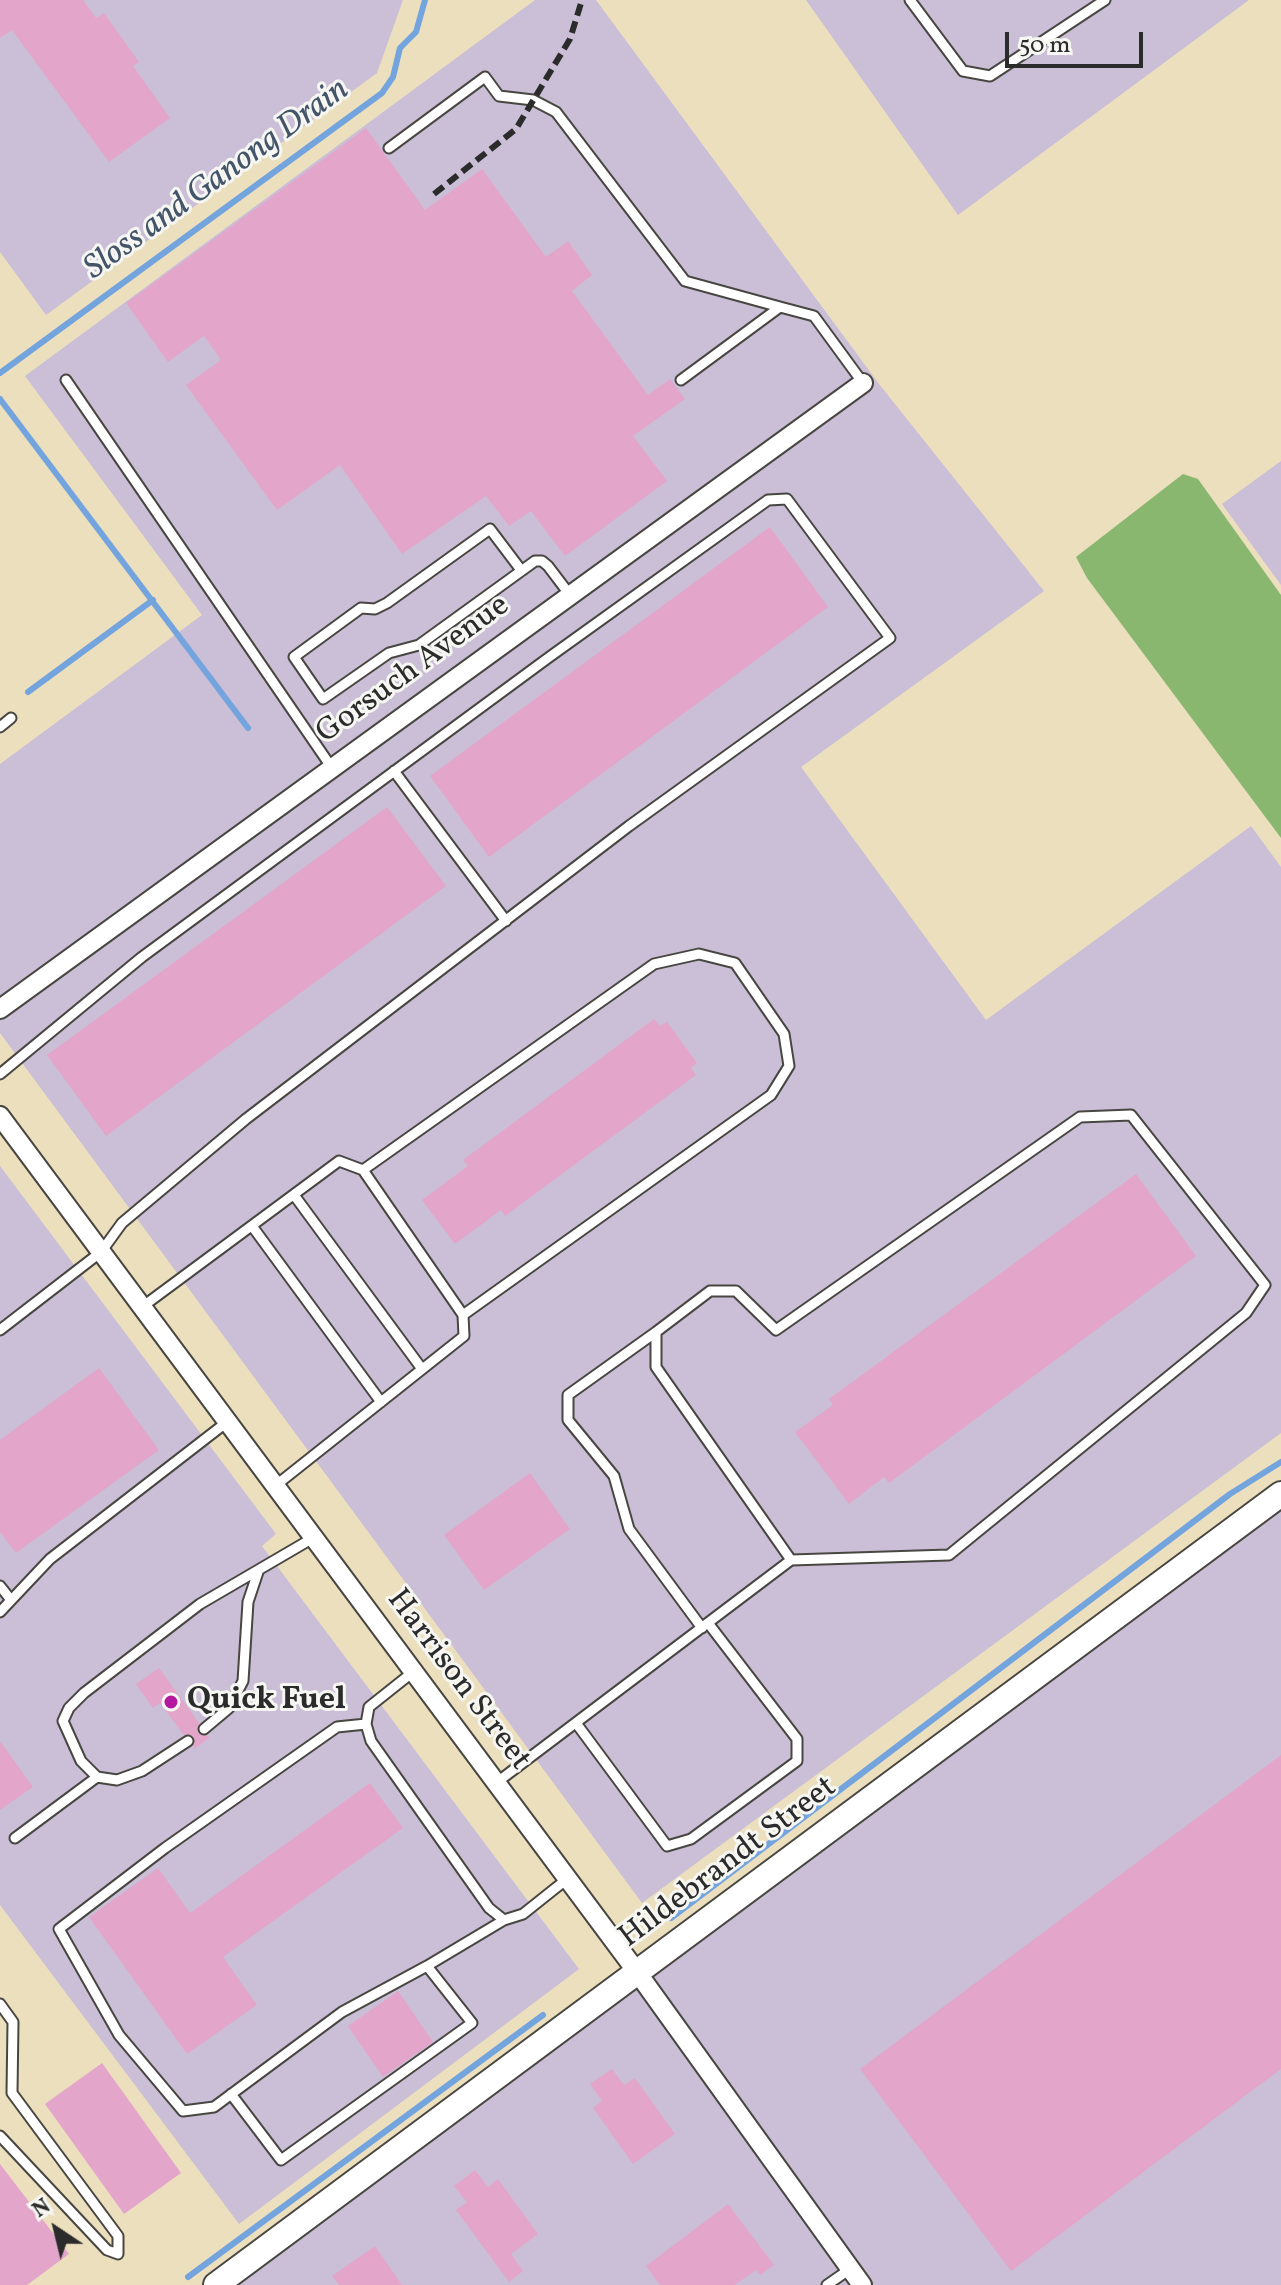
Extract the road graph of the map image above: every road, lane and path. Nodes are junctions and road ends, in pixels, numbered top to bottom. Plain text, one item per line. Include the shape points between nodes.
1 (910, 0) edge
2 (1105, 0) edge
3 (389, 148) dead end
4 (780, 307) junction
5 (66, 380) dead end
6 (681, 380) dead end
7 (863, 383) joint
8 (521, 570) junction
9 (570, 595) junction
10 (11, 718) dead end
11 (0, 727) edge
12 (332, 768) junction
13 (394, 771) junction
14 (506, 921) junction
15 (0, 1009) edge
16 (0, 1074) edge
17 (0, 1116) edge
18 (363, 1170) junction
19 (294, 1195) junction
20 (252, 1226) junction
21 (101, 1252) junction
22 (142, 1307) junction
23 (463, 1315) junction
24 (0, 1330) edge
25 (656, 1332) junction
26 (422, 1369) junction
27 (381, 1402) junction
28 (227, 1422) junction
29 (275, 1486) junction
30 (1281, 1494) edge
31 (313, 1538) junction
32 (791, 1560) junction
33 (258, 1572) junction
34 (0, 1586) edge
35 (11, 1600) junction
36 (0, 1612) edge
37 (705, 1626) junction
38 (413, 1672) junction
39 (576, 1723) junction
40 (366, 1724) junction
41 (204, 1729) dead end
42 (188, 1741) dead end
43 (97, 1777) junction
44 (496, 1783) junction
45 (15, 1838) dead end
46 (567, 1879) junction
47 (504, 1920) junction
48 (427, 1966) junction
49 (637, 1972) junction
50 (0, 2004) edge
51 (231, 2094) junction
52 (0, 2136) edge
53 (850, 2269) junction
54 (216, 2285) edge
55 (827, 2285) edge
56 (862, 2285) edge

1 - 2 lane via 963,71 990,76
3 - 4 lane via 485,77 499,96 533,100 556,112 685,281
4 - 6 lane
4 - 7 lane via 814,316
5 - 12 lane
7 - 9 street, Gorsuch Avenue
8 - 8 lane via 419,645 389,653 323,699 294,657 361,608 387,603 490,529
8 - 9 lane via 542,561
9 - 12 street, Gorsuch Avenue
10 - 11 lane
12 - 15 street, Gorsuch Avenue
13 - 14 lane
13 - 14 lane via 768,500 787,499 814,531 890,638
13 - 16 lane via 142,957
14 - 21 lane via 246,1119 122,1223
17 - 21 street, Harrison Street
18 - 19 lane via 339,1161
18 - 23 lane
18 - 23 lane via 654,964 699,954 735,963 784,1034 789,1066 771,1095
19 - 20 lane
19 - 26 lane
20 - 22 lane
20 - 27 lane
21 - 22 street, Harrison Street
21 - 24 lane
22 - 28 street, Harrison Street
23 - 26 lane via 464,1336
25 - 32 lane via 656,1367
25 - 32 lane via 710,1291 736,1291 776,1330 1080,1117 1131,1115 1265,1285 1246,1313 949,1555
25 - 37 lane via 568,1395 568,1420 614,1476 629,1529
26 - 27 lane
27 - 29 lane
28 - 29 street, Harrison Street
28 - 35 lane via 50,1559
29 - 31 street, Harrison Street
30 - 49 street, Hildebrandt Street
31 - 33 lane
31 - 38 street, Harrison Street
32 - 37 lane
33 - 41 lane via 248,1602 243,1681 229,1708
33 - 43 lane via 200,1604 69,1708 63,1721 69,1738
34 - 35 lane
35 - 36 lane
37 - 39 lane
37 - 39 lane via 797,1739 797,1761 691,1839 667,1846
38 - 40 lane via 369,1707
38 - 44 street, Harrison Street
39 - 44 lane
40 - 47 lane via 371,1741 414,1803 489,1908
40 - 51 lane via 337,1727 59,1929 119,2035 183,2111 214,2107
42 - 43 lane via 142,1771 117,1780
43 - 45 lane
44 - 46 street, Harrison Street
46 - 47 lane via 523,1914
46 - 49 street, Harrison Street
47 - 48 lane
48 - 51 lane via 342,2012
48 - 51 lane via 472,2023 281,2160
49 - 53 street, Harrison Street
49 - 54 street, Hildebrandt Street
50 - 52 lane via 13,2022 12,2093 118,2236 118,2254 107,2250
53 - 55 lane
53 - 56 street, Harrison Street

